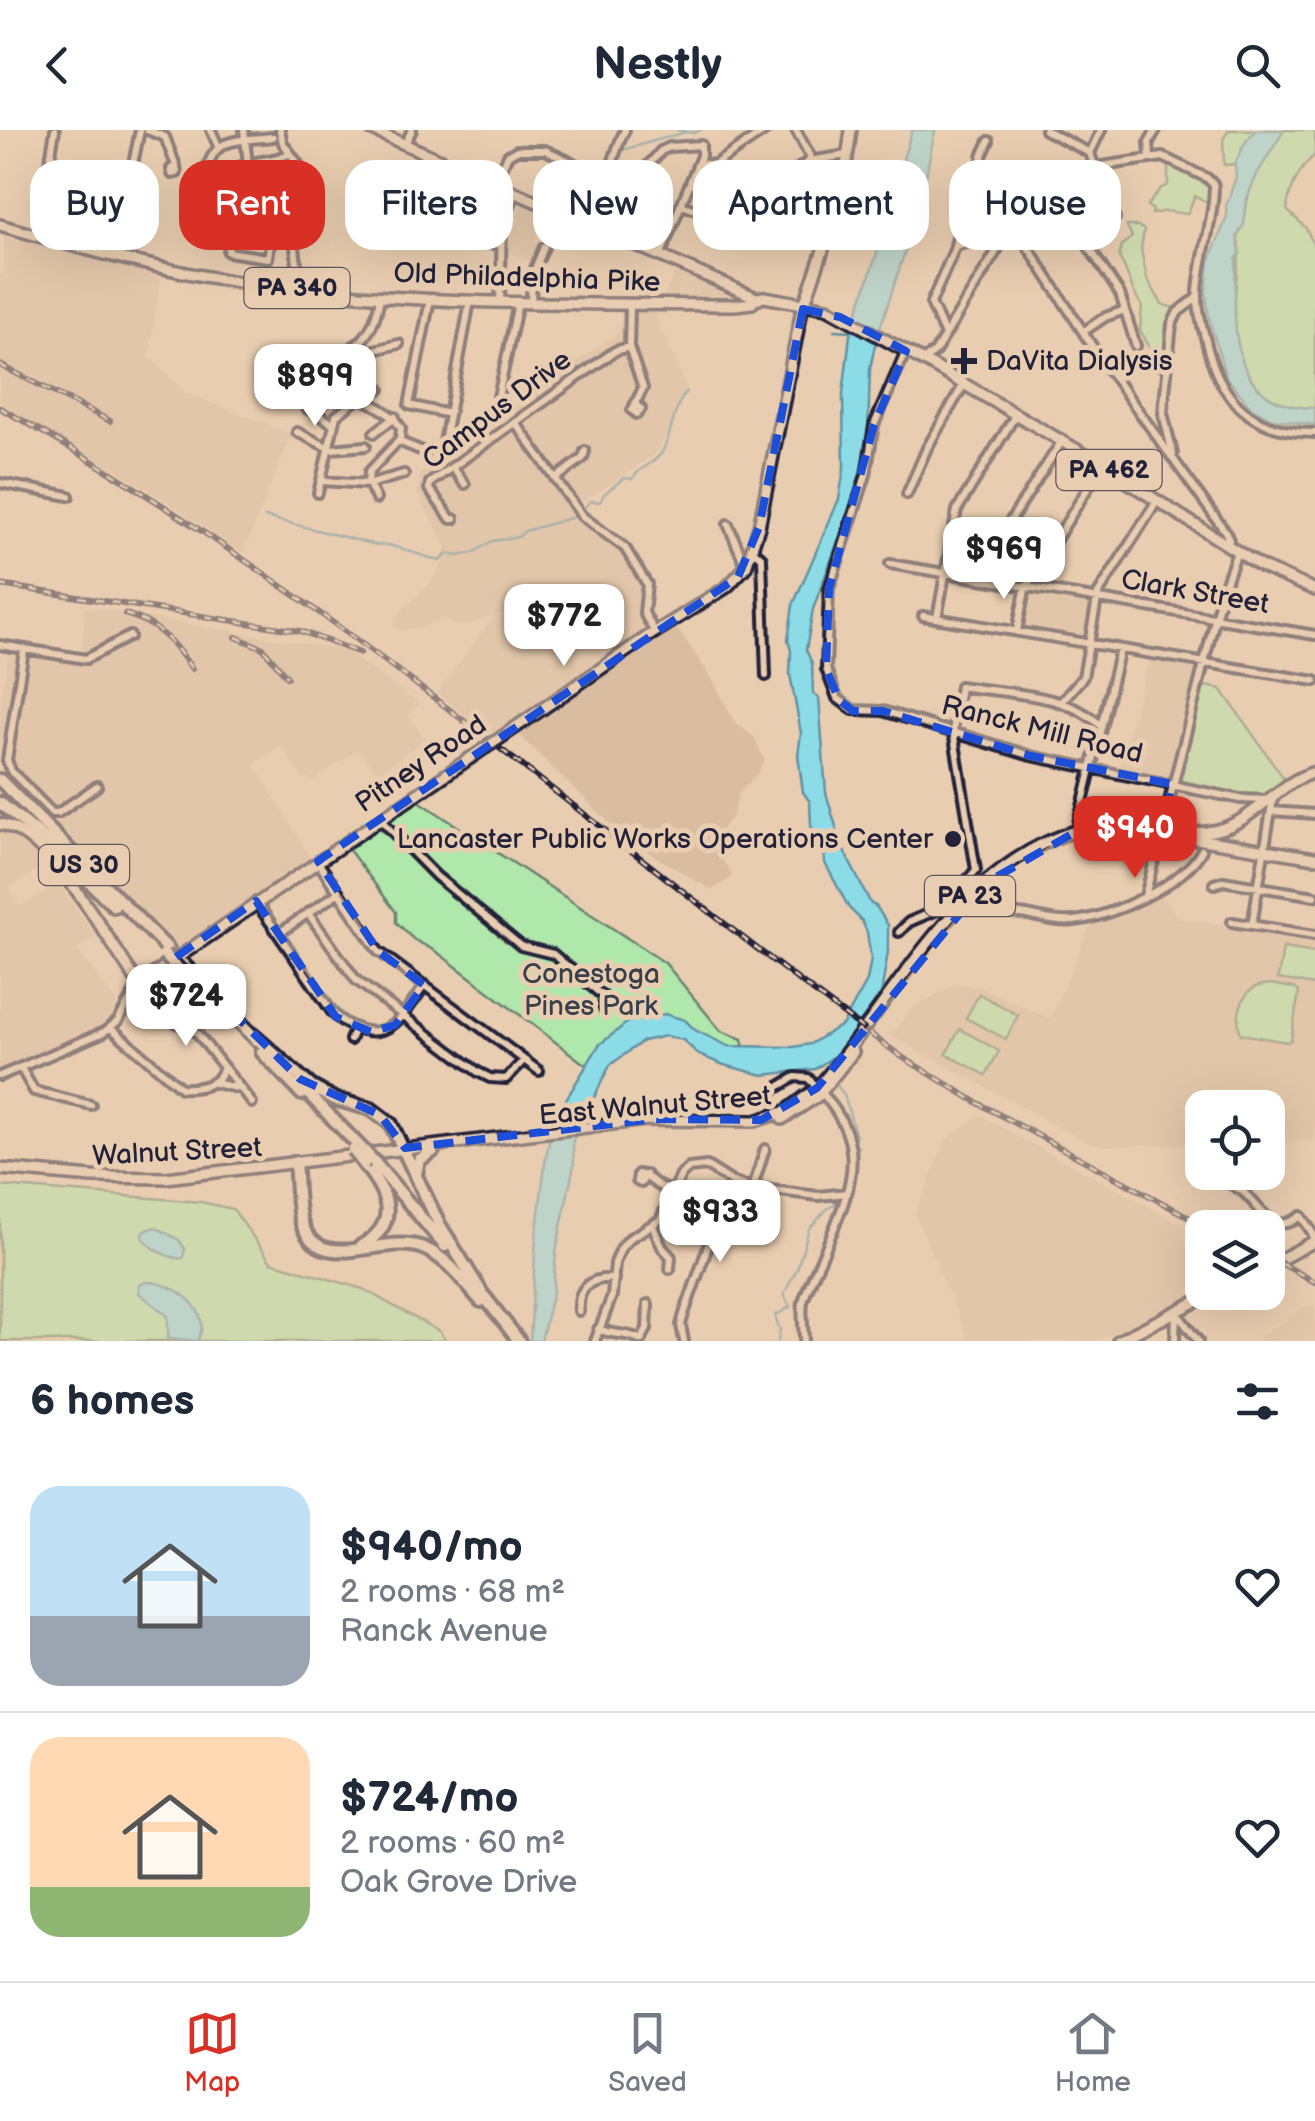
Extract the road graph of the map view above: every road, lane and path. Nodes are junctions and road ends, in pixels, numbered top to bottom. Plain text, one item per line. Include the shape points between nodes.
1 (54, 130) edge
2 (144, 130) edge
3 (211, 130) edge
4 (244, 130) edge
5 (280, 130) edge
6 (372, 130) edge
7 (412, 130) edge
8 (625, 130) edge
9 (766, 130) edge
10 (796, 130) edge
11 (851, 130) edge
12 (1045, 130) edge
13 (1101, 130) edge
14 (1156, 130) edge
15 (273, 137) dead end
16 (245, 140) junction
17 (989, 140) dead end
18 (405, 144) junction
19 (219, 148) junction
20 (290, 152) junction
21 (1090, 153) junction
22 (849, 155) junction
23 (1150, 158) junction
24 (50, 160) edge
25 (137, 160) edge
26 (212, 160) edge
27 (248, 160) edge
28 (276, 160) edge
29 (295, 160) edge
30 (441, 160) edge
31 (507, 160) edge
32 (562, 160) edge
33 (613, 160) edge
34 (654, 160) edge
35 (699, 160) edge
36 (721, 160) edge
37 (812, 160) joint
38 (982, 160) edge
39 (1092, 160) edge
40 (1121, 162) edge
41 (176, 166) dead end
42 (693, 176) edge
43 (513, 193) edge
44 (516, 194) junction
45 (513, 200) edge
46 (533, 201) edge
47 (682, 204) junction
48 (693, 208) edge
49 (0, 225) edge
50 (673, 226) edge
51 (115, 250) edge
52 (228, 250) edge
53 (269, 250) edge
54 (295, 250) edge
55 (502, 250) edge
56 (543, 250) edge
57 (646, 250) edge
58 (663, 250) edge
59 (953, 250) edge
60 (996, 250) edge
61 (1030, 250) edge
62 (1091, 250) edge
63 (114, 256) junction
64 (660, 256) junction
65 (814, 277) junction
66 (296, 288) junction
67 (380, 295) junction
68 (1198, 297) junction
69 (430, 298) junction
70 (757, 298) junction
71 (470, 300) junction
72 (500, 301) junction
73 (518, 302) junction
74 (531, 302) junction
75 (630, 306) junction
76 (804, 306) junction
77 (827, 308) junction
78 (1125, 310) junction
79 (840, 317) junction
80 (1083, 332) junction
81 (945, 335) junction
82 (399, 344) dead end
83 (629, 346) junction
84 (1136, 346) dead end
85 (352, 348) junction
86 (906, 352) junction
87 (935, 352) junction
88 (923, 360) junction
89 (936, 368) junction
90 (964, 384) junction
91 (380, 390) dead end
92 (361, 396) junction
93 (498, 397) dead end
94 (634, 406) dead end
95 (306, 408) dead end
96 (449, 414) junction
97 (1016, 414) junction
98 (394, 416) junction
99 (515, 422) junction
100 (334, 424) junction
101 (297, 432) dead end
102 (1315, 433) edge
103 (374, 434) dead end
104 (398, 441) junction
105 (444, 442) dead end
106 (1062, 442) junction
107 (366, 446) dead end
108 (330, 449) junction
109 (585, 451) dead end
110 (425, 452) dead end
111 (1176, 460) junction
112 (1102, 466) junction
113 (452, 467) junction
114 (404, 474) dead end
115 (555, 479) junction
116 (321, 481) junction
117 (0, 484) edge
118 (370, 484) junction
119 (465, 484) dead end
120 (318, 493) dead end
121 (907, 494) dead end
122 (69, 496) dead end
123 (1158, 499) junction
124 (376, 500) dead end
125 (454, 519) dead end
126 (728, 524) dead end
127 (1227, 544) junction
128 (754, 550) junction
129 (1238, 551) junction
130 (890, 564) dead end
131 (746, 567) junction
132 (944, 573) junction
133 (985, 579) junction
134 (1027, 586) junction
135 (1315, 590) edge
136 (1097, 598) junction
137 (924, 616) dead end
138 (937, 618) junction
139 (1216, 618) junction
140 (654, 632) junction
141 (1017, 632) junction
142 (1315, 635) edge
143 (130, 636) dead end
144 (1090, 644) junction
145 (0, 646) edge
146 (1120, 649) junction
147 (24, 650) junction
148 (1204, 663) junction
149 (766, 676) dead end
150 (1315, 681) edge
151 (1061, 702) junction
152 (1100, 725) junction
153 (953, 732) junction
154 (1089, 768) junction
155 (1313, 771) edge
156 (0, 783) edge
157 (1172, 784) junction
158 (97, 786) dead end
159 (1271, 802) junction
160 (0, 803) edge
161 (1315, 814) edge
162 (380, 819) junction
163 (1078, 822) dead end
164 (0, 824) edge
165 (1161, 830) junction
166 (1202, 850) dead end
167 (1264, 850) junction
168 (1315, 858) edge
169 (318, 862) junction
170 (70, 883) junction
171 (1214, 884) dead end
172 (1258, 887) junction
173 (339, 892) junction
174 (1145, 896) junction
175 (1315, 896) edge
176 (256, 902) junction
177 (990, 904) dead end
178 (85, 906) junction
179 (308, 913) junction
180 (1232, 922) dead end
181 (1252, 925) junction
182 (140, 930) junction
183 (898, 932) dead end
184 (278, 934) junction
185 (1315, 935) edge
186 (166, 952) junction
187 (181, 968) junction
188 (140, 984) junction
189 (425, 985) junction
190 (603, 1008) dead end
191 (402, 1015) junction
192 (111, 1028) junction
193 (355, 1028) junction
194 (252, 1035) junction
195 (350, 1040) dead end
196 (524, 1060) junction
197 (223, 1066) junction
198 (21, 1068) junction
199 (539, 1071) dead end
200 (0, 1076) edge
201 (214, 1083) junction
202 (241, 1089) junction
203 (775, 1089) dead end
204 (819, 1090) junction
205 (252, 1103) dead end
206 (92, 1105) dead end
207 (497, 1140) junction
208 (765, 1148) dead end
209 (357, 1150) junction
210 (406, 1151) junction
211 (433, 1151) junction
212 (369, 1163) junction
213 (297, 1164) junction
214 (0, 1170) edge
215 (416, 1175) junction
216 (646, 1175) dead end
217 (757, 1187) junction
218 (675, 1188) junction
219 (728, 1190) dead end
220 (1240, 1190) edge
221 (847, 1192) junction
222 (670, 1199) junction
223 (653, 1226) junction
224 (1314, 1242) edge
225 (1285, 1257) edge
226 (670, 1269) dead end
227 (614, 1278) junction
228 (480, 1295) junction
229 (648, 1304) dead end
230 (1185, 1308) edge
231 (579, 1311) dead end
232 (1176, 1312) junction
233 (494, 1314) junction
234 (598, 1328) junction
235 (1188, 1328) junction
236 (1175, 1331) junction
237 (641, 1340) edge
238 (511, 1341) edge
239 (519, 1341) edge
240 (594, 1341) edge
241 (684, 1341) edge
242 (804, 1341) edge
243 (1118, 1341) edge
244 (1175, 1341) edge
245 (1198, 1341) edge

1 - 24 street
2 - 25 street
2 - 41 street via 169,142
3 - 19 street
4 - 16 street
5 - 20 street
6 - 18 main road, PA 462
7 - 18 street
8 - 33 street
9 - 36 street
10 - 37 street
11 - 22 main road, Pitney Road
12 - 21 street
13 - 21 street
14 - 23 street
15 - 16 street
16 - 19 street
16 - 27 street
17 - 38 street
18 - 30 main road, PA 462
19 - 26 street
20 - 28 street
20 - 29 street
21 - 39 street
22 - 37 street
22 - 65 main road, Pitney Road
23 - 40 street
23 - 68 street via 1168,158 1214,185
31 - 32 street via 510,153 536,149
34 - 35 street via 670,147 702,146
42 - 47 street
43 - 44 main road, PA 462
44 - 45 street
44 - 46 main road, PA 462
47 - 48 street
47 - 50 street
49 - 63 main road, Old Philadelphia Pike / PA 340
51 - 63 street
52 - 53 street via 268,258
54 - 66 street
55 - 72 street
56 - 74 street
57 - 64 main road, PA 462
58 - 64 street
59 - 81 street via 931,303
60 - 81 street
61 - 80 street
62 - 78 street
63 - 66 main road, Old Philadelphia Pike / PA 340
64 - 70 main road, PA 462
65 - 76 main road, Pitney Road
65 - 77 main road
66 - 67 main road, Old Philadelphia Pike / PA 340
67 - 69 main road, Old Philadelphia Pike / PA 340
67 - 85 street via 375,320
68 - 102 street via 1214,373 1232,399 1261,423
68 - 111 street via 1172,324 1164,412
69 - 71 main road, Old Philadelphia Pike / PA 340
69 - 96 street via 409,406
70 - 75 main road, Old Philadelphia Pike / PA 340 via 736,305
70 - 76 main road, PA 462
71 - 72 main road, Old Philadelphia Pike / PA 340
71 - 96 street
72 - 73 main road, Old Philadelphia Pike / PA 340
73 - 74 main road, Old Philadelphia Pike / PA 340
73 - 93 street
74 - 75 main road, Old Philadelphia Pike / PA 340
75 - 83 street
76 - 77 main road, PA 462
76 - 79 main road, PA 462
76 - 128 main road, Pitney Road
77 - 79 main road, PA 462
78 - 80 street
78 - 84 street
79 - 86 main road, PA 462
80 - 111 street
81 - 87 street
82 - 85 street via 366,352
83 - 94 street via 644,388
83 - 99 street, Campus Drive
85 - 92 street via 329,352 324,364 331,377
86 - 88 main road, PA 462
86 - 153 street, Ranck Mill Road via 874,425 866,475 830,582 826,669 837,698 852,710 883,711
87 - 88 street
87 - 89 street
88 - 89 main road, PA 462
89 - 90 main road, PA 462
90 - 97 main road, PA 462
90 - 121 street
91 - 92 street
92 - 98 street
92 - 100 street
95 - 100 street
96 - 105 street
97 - 106 main road, PA 462
97 - 132 street via 957,510
98 - 103 street
98 - 104 street via 402,428
99 - 113 street, Campus Drive
99 - 115 street
100 - 108 street
101 - 108 street
104 - 110 street
104 - 118 street via 371,469
106 - 112 main road, PA 462
106 - 133 street via 991,551
107 - 108 street
108 - 116 street
109 - 115 street
111 - 127 street
112 - 123 main road, PA 462
112 - 134 street
113 - 119 street
113 - 125 street, Campus Drive via 429,486
114 - 118 street
115 - 140 street via 582,516 629,554 646,584 644,613
116 - 118 street
116 - 120 street
117 - 122 street
118 - 124 street
123 - 127 main road, PA 462
123 - 136 street
126 - 131 street
127 - 129 main road, PA 462
128 - 131 main road, Pitney Road
128 - 149 street via 762,558
129 - 135 main road, PA 462
129 - 139 street
130 - 132 street, Clark Street
131 - 140 main road, Pitney Road via 727,587
132 - 133 street, Clark Street
132 - 138 street
133 - 134 street, Clark Street
134 - 136 street, Clark Street
134 - 141 street
136 - 139 street, Clark Street
136 - 144 street
137 - 138 street
138 - 141 street
139 - 142 street, Clark Street
139 - 148 street
140 - 162 main road, Pitney Road, bridge
141 - 144 street
143 - 147 street via 76,659
144 - 146 street
144 - 151 street via 1082,681
145 - 147 street
146 - 148 street
146 - 152 street
147 - 158 street via 7,760 11,770 52,814
148 - 150 street
148 - 157 street
151 - 152 street
151 - 153 street via 960,686
152 - 154 street
153 - 154 street, Ranck Mill Road
153 - 183 street via 976,870 944,906
154 - 157 street, Ranck Mill Road
154 - 163 street
155 - 159 main road, PA 23
156 - 182 highway, US 30
156 - 186 highway, US 30
157 - 159 street, Ranck Mill Road
157 - 165 street
159 - 161 street, Ranck Mill Road
159 - 165 main road, East Walnut Street / PA 23 via 1208,832
159 - 167 street
160 - 182 highway
162 - 169 main road, Pitney Road
162 - 190 street via 521,946 553,954 584,979 604,998
164 - 170 main road via 28,836
165 - 167 main road, East Walnut Street / PA 23
165 - 174 street
165 - 204 main road, East Walnut Street / PA 23 via 1118,823 1084,829 994,876 941,927
166 - 174 street
167 - 168 main road, East Walnut Street / PA 23
167 - 172 street
169 - 173 street
169 - 176 main road, Pitney Road
170 - 178 main road
170 - 178 main road via 70,902
171 - 172 street
172 - 175 street
172 - 181 street
173 - 179 street
173 - 189 street via 378,951
174 - 177 street via 1073,922
176 - 184 street
176 - 188 main road, Pitney Road
178 - 188 main road
179 - 184 street
179 - 191 street via 352,976
180 - 181 street
181 - 185 street
182 - 186 highway, US 30
184 - 193 street via 332,1012
186 - 187 highway, US 30, bridge
187 - 194 highway, US 30
187 - 209 highway, US 30
188 - 192 street, Pitney Road
188 - 197 street via 163,1016 192,1028
189 - 191 street
189 - 196 street
191 - 193 street via 384,1031
191 - 196 street via 490,1078 508,1078
192 - 198 street
192 - 201 street via 180,1088
193 - 195 street
194 - 209 highway, US 30
194 - 210 highway via 316,1090 383,1116
196 - 199 street
197 - 201 street
197 - 202 street
198 - 200 street
198 - 206 street via 34,1091
201 - 202 street
202 - 205 street
203 - 204 street via 800,1076
204 - 207 main road, East Walnut Street / PA 23 via 760,1120 673,1118
204 - 221 street via 849,1134
207 - 210 main road, East Walnut Street / PA 23
207 - 211 main road, East Walnut Street / PA 23
208 - 217 street
209 - 212 highway, US 30, bridge
210 - 211 main road, East Walnut Street
210 - 213 main road, East Walnut Street
210 - 215 highway
211 - 215 highway via 419,1160
212 - 213 highway via 384,1191 386,1216 372,1238 346,1249 324,1244 307,1227
212 - 228 highway, US 30
213 - 214 main road, Walnut Street via 148,1178
213 - 228 highway via 301,1219 317,1243 346,1252 389,1243 425,1249
215 - 228 highway
216 - 218 street
217 - 218 street via 698,1165
217 - 221 street via 818,1196
218 - 222 street
218 - 222 street via 692,1194 693,1202
219 - 241 street via 684,1314
220 - 224 street via 1272,1220 1301,1216
221 - 242 street via 804,1299
222 - 223 street
223 - 226 street via 662,1247 674,1253
223 - 227 street via 621,1248
224 - 225 main road
227 - 231 street via 588,1284
227 - 234 street
228 - 233 highway, US 30
229 - 237 street
230 - 232 main road
232 - 235 street
232 - 236 street
232 - 243 main road
233 - 238 highway, US 30
233 - 239 highway, US 30
234 - 237 street
234 - 240 street
235 - 236 street
235 - 245 street
236 - 244 street

